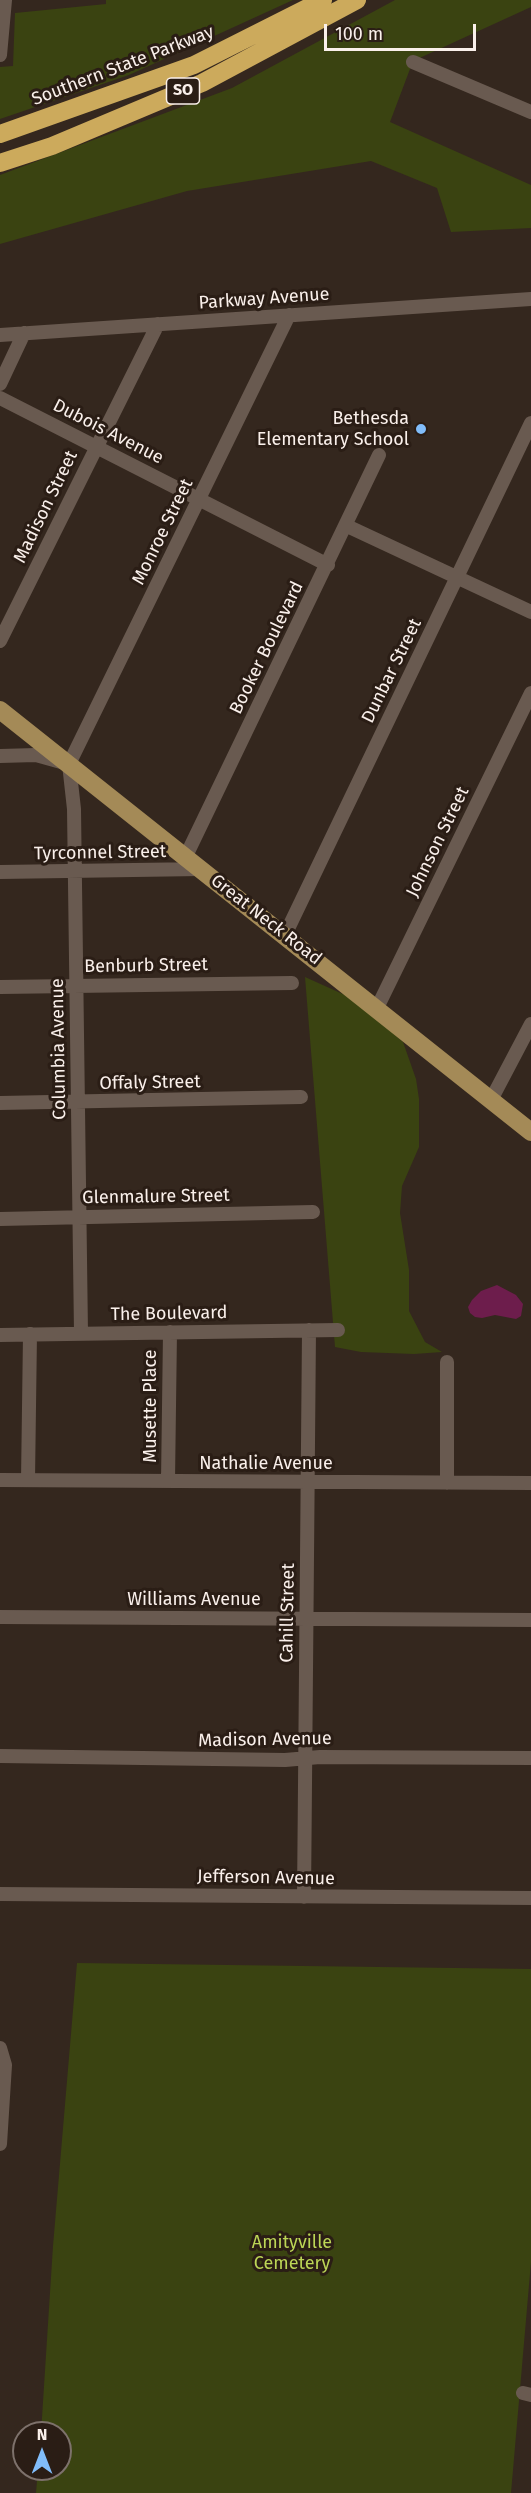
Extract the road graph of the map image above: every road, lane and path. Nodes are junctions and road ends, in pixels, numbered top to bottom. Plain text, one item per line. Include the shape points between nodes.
1 (5, 0) edge
2 (323, 0) edge
3 (357, 0) edge
4 (0, 55) edge
5 (413, 62) dead end
6 (531, 112) edge
7 (0, 134) edge
8 (0, 163) edge
9 (531, 299) edge
10 (289, 315) junction
11 (158, 324) junction
12 (24, 333) junction
13 (0, 334) edge
14 (0, 384) edge
15 (0, 398) edge
16 (531, 423) edge
17 (96, 447) junction
18 (379, 455) dead end
19 (200, 499) junction
20 (347, 526) junction
21 (328, 566) junction
22 (458, 578) junction
23 (531, 612) edge
24 (0, 641) edge
25 (531, 693) edge
26 (0, 710) edge
27 (0, 756) edge
28 (69, 764) junction
29 (186, 856) junction
30 (201, 869) junction
31 (75, 871) junction
32 (0, 872) edge
33 (285, 935) junction
34 (292, 983) dead end
35 (76, 985) junction
36 (0, 987) edge
37 (377, 1008) junction
38 (531, 1024) edge
39 (301, 1097) dead end
40 (491, 1100) junction
41 (78, 1102) junction
42 (0, 1103) edge
43 (531, 1132) edge
44 (313, 1212) dead end
45 (80, 1217) junction
46 (0, 1219) edge
47 (309, 1330) junction
48 (338, 1330) dead end
49 (170, 1332) junction
50 (81, 1333) junction
51 (30, 1334) junction
52 (0, 1335) edge
53 (447, 1362) dead end
54 (0, 1480) edge
55 (28, 1480) junction
56 (168, 1481) junction
57 (308, 1482) junction
58 (447, 1483) junction
59 (531, 1483) edge
60 (0, 1617) edge
61 (306, 1619) junction
62 (531, 1620) edge
63 (0, 1756) edge
64 (305, 1758) junction
65 (531, 1758) edge
66 (0, 1894) edge
67 (304, 1897) junction
68 (531, 1898) edge
69 (0, 2048) edge
70 (0, 2144) edge

1 - 4 street
2 - 7 highway, Southern State Parkway / SO via 194,65
3 - 8 highway, SO via 202,83 52,146
5 - 6 street
9 - 10 street, Parkway Avenue
10 - 11 street, Parkway Avenue
10 - 19 street, Monroe Street
11 - 12 street, Parkway Avenue
11 - 17 street, Madison Street
12 - 13 street, Parkway Avenue
12 - 14 street
15 - 17 street, Dubois Avenue
16 - 22 street, Dunbar Street
17 - 19 street, Dubois Avenue
17 - 24 street, Madison Street
18 - 20 street, Booker Boulevard
19 - 21 street, Dubois Avenue
19 - 28 street, Monroe Street
20 - 21 street, Booker Boulevard
20 - 22 street
21 - 29 street, Booker Boulevard
22 - 23 street
22 - 33 street, Dunbar Street
25 - 37 street, Johnson Street
26 - 28 main road, Great Neck Road
27 - 28 street via 36,755
28 - 29 main road, Great Neck Road
28 - 31 street, Columbia Avenue
29 - 30 main road, Great Neck Road
30 - 31 street, Tyrconnel Street
30 - 33 main road, Great Neck Road
31 - 32 street, Tyrconnel Street
31 - 35 street, Columbia Avenue
33 - 37 main road, Great Neck Road
34 - 35 street, Benburb Street
35 - 36 street, Benburb Street
35 - 41 street, Columbia Avenue
37 - 40 main road, Great Neck Road
38 - 40 street
39 - 41 street, Offaly Street
40 - 43 main road, Great Neck Road
41 - 42 street, Offaly Street
41 - 45 street, Columbia Avenue
44 - 45 street, Glenmalure Street
45 - 46 street, Glenmalure Street
45 - 50 street, Columbia Avenue
47 - 48 street, The Boulevard
47 - 49 street, The Boulevard
47 - 57 street, Cahill Street
49 - 50 street, The Boulevard
49 - 56 street, Musette Place
50 - 51 street, The Boulevard
51 - 52 street, The Boulevard
51 - 55 street
53 - 58 street
54 - 55 street, Nathalie Avenue
55 - 56 street, Nathalie Avenue
56 - 57 street, Nathalie Avenue
57 - 58 street, Nathalie Avenue
57 - 61 street, Cahill Street
58 - 59 street, Nathalie Avenue
60 - 61 street, Williams Avenue
61 - 62 street, Williams Avenue
61 - 64 street, Cahill Street
63 - 64 street, Madison Avenue
64 - 65 street, Madison Avenue
64 - 67 street, Cahill Street
66 - 67 street, Jefferson Avenue
67 - 68 street, Jefferson Avenue
69 - 70 street via 5,2065

